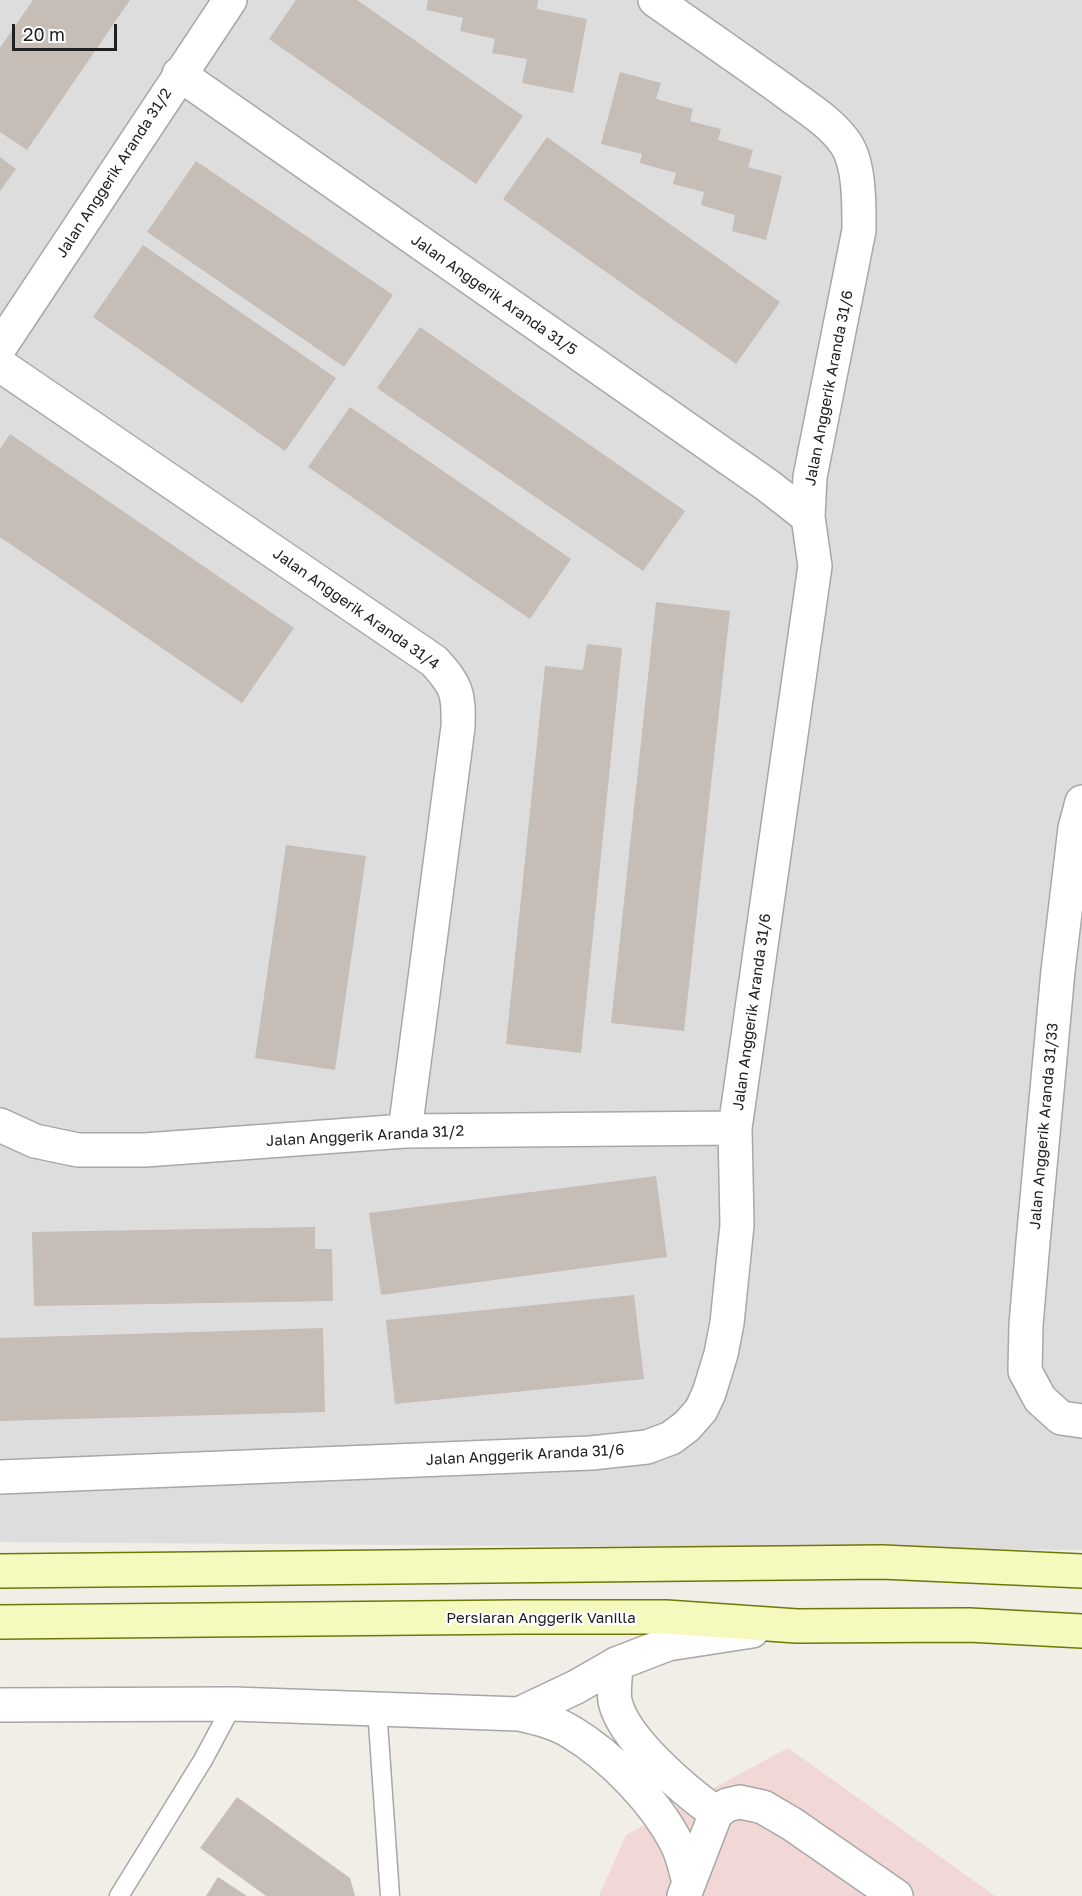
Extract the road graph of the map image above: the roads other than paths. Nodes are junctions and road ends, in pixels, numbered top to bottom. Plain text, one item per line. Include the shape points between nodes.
1 (230, 0) edge
2 (655, 0) edge
3 (179, 74) junction
4 (0, 347) edge
5 (0, 365) edge
6 (808, 517) junction
7 (1082, 802) edge
8 (0, 1125) edge
9 (735, 1128) junction
10 (405, 1131) junction
11 (1082, 1422) edge
12 (0, 1477) edge
13 (0, 1571) edge
14 (1082, 1571) edge
15 (0, 1622) edge
16 (797, 1626) junction
17 (1082, 1631) edge
18 (616, 1664) junction
19 (233, 1704) junction
20 (0, 1705) edge
21 (377, 1708) junction
22 (519, 1714) junction
23 (716, 1813) junction
24 (686, 1890) edge
25 (118, 1896) edge
26 (390, 1896) edge
27 (896, 1896) edge

1 - 3 street, Jalan Anggerik Aranda 31/2
2 - 6 street, Jalan Anggerik Aranda 31/6 via 820,118 847,146 852,160 859,230 810,477
3 - 4 street, Jalan Anggerik Aranda 31/2
3 - 6 street, Jalan Anggerik Aranda 31/5
5 - 10 street, Jalan Anggerik Aranda 31/4 via 434,661 452,680 459,704 458,727
6 - 9 street, Jalan Anggerik Aranda 31/6 via 815,566
7 - 11 street, Jalan Anggerik Aranda 31/33 via 1057,982 1025,1371 1040,1399 1061,1418
8 - 10 street, Jalan Anggerik Aranda 31/2 via 34,1141 78,1150 145,1150
9 - 10 street, Jalan Anggerik Aranda 31/2
9 - 12 street, Jalan Anggerik Aranda 31/6 via 737,1225 728,1323 701,1410 671,1438 647,1447 591,1453
13 - 14 main road via 882,1562
15 - 16 main road, Persiaran Anggerik Vanilla via 643,1617
16 - 17 main road, Persiaran Anggerik Vanilla via 969,1625
16 - 18 street via 668,1644
18 - 22 street
18 - 23 street via 615,1700 624,1725 674,1782
19 - 20 street
19 - 21 street
19 - 25 lane via 203,1760
21 - 22 street
21 - 26 lane
22 - 24 street via 570,1731 633,1784 657,1810 678,1845
23 - 24 street
23 - 27 street via 740,1802 763,1807

